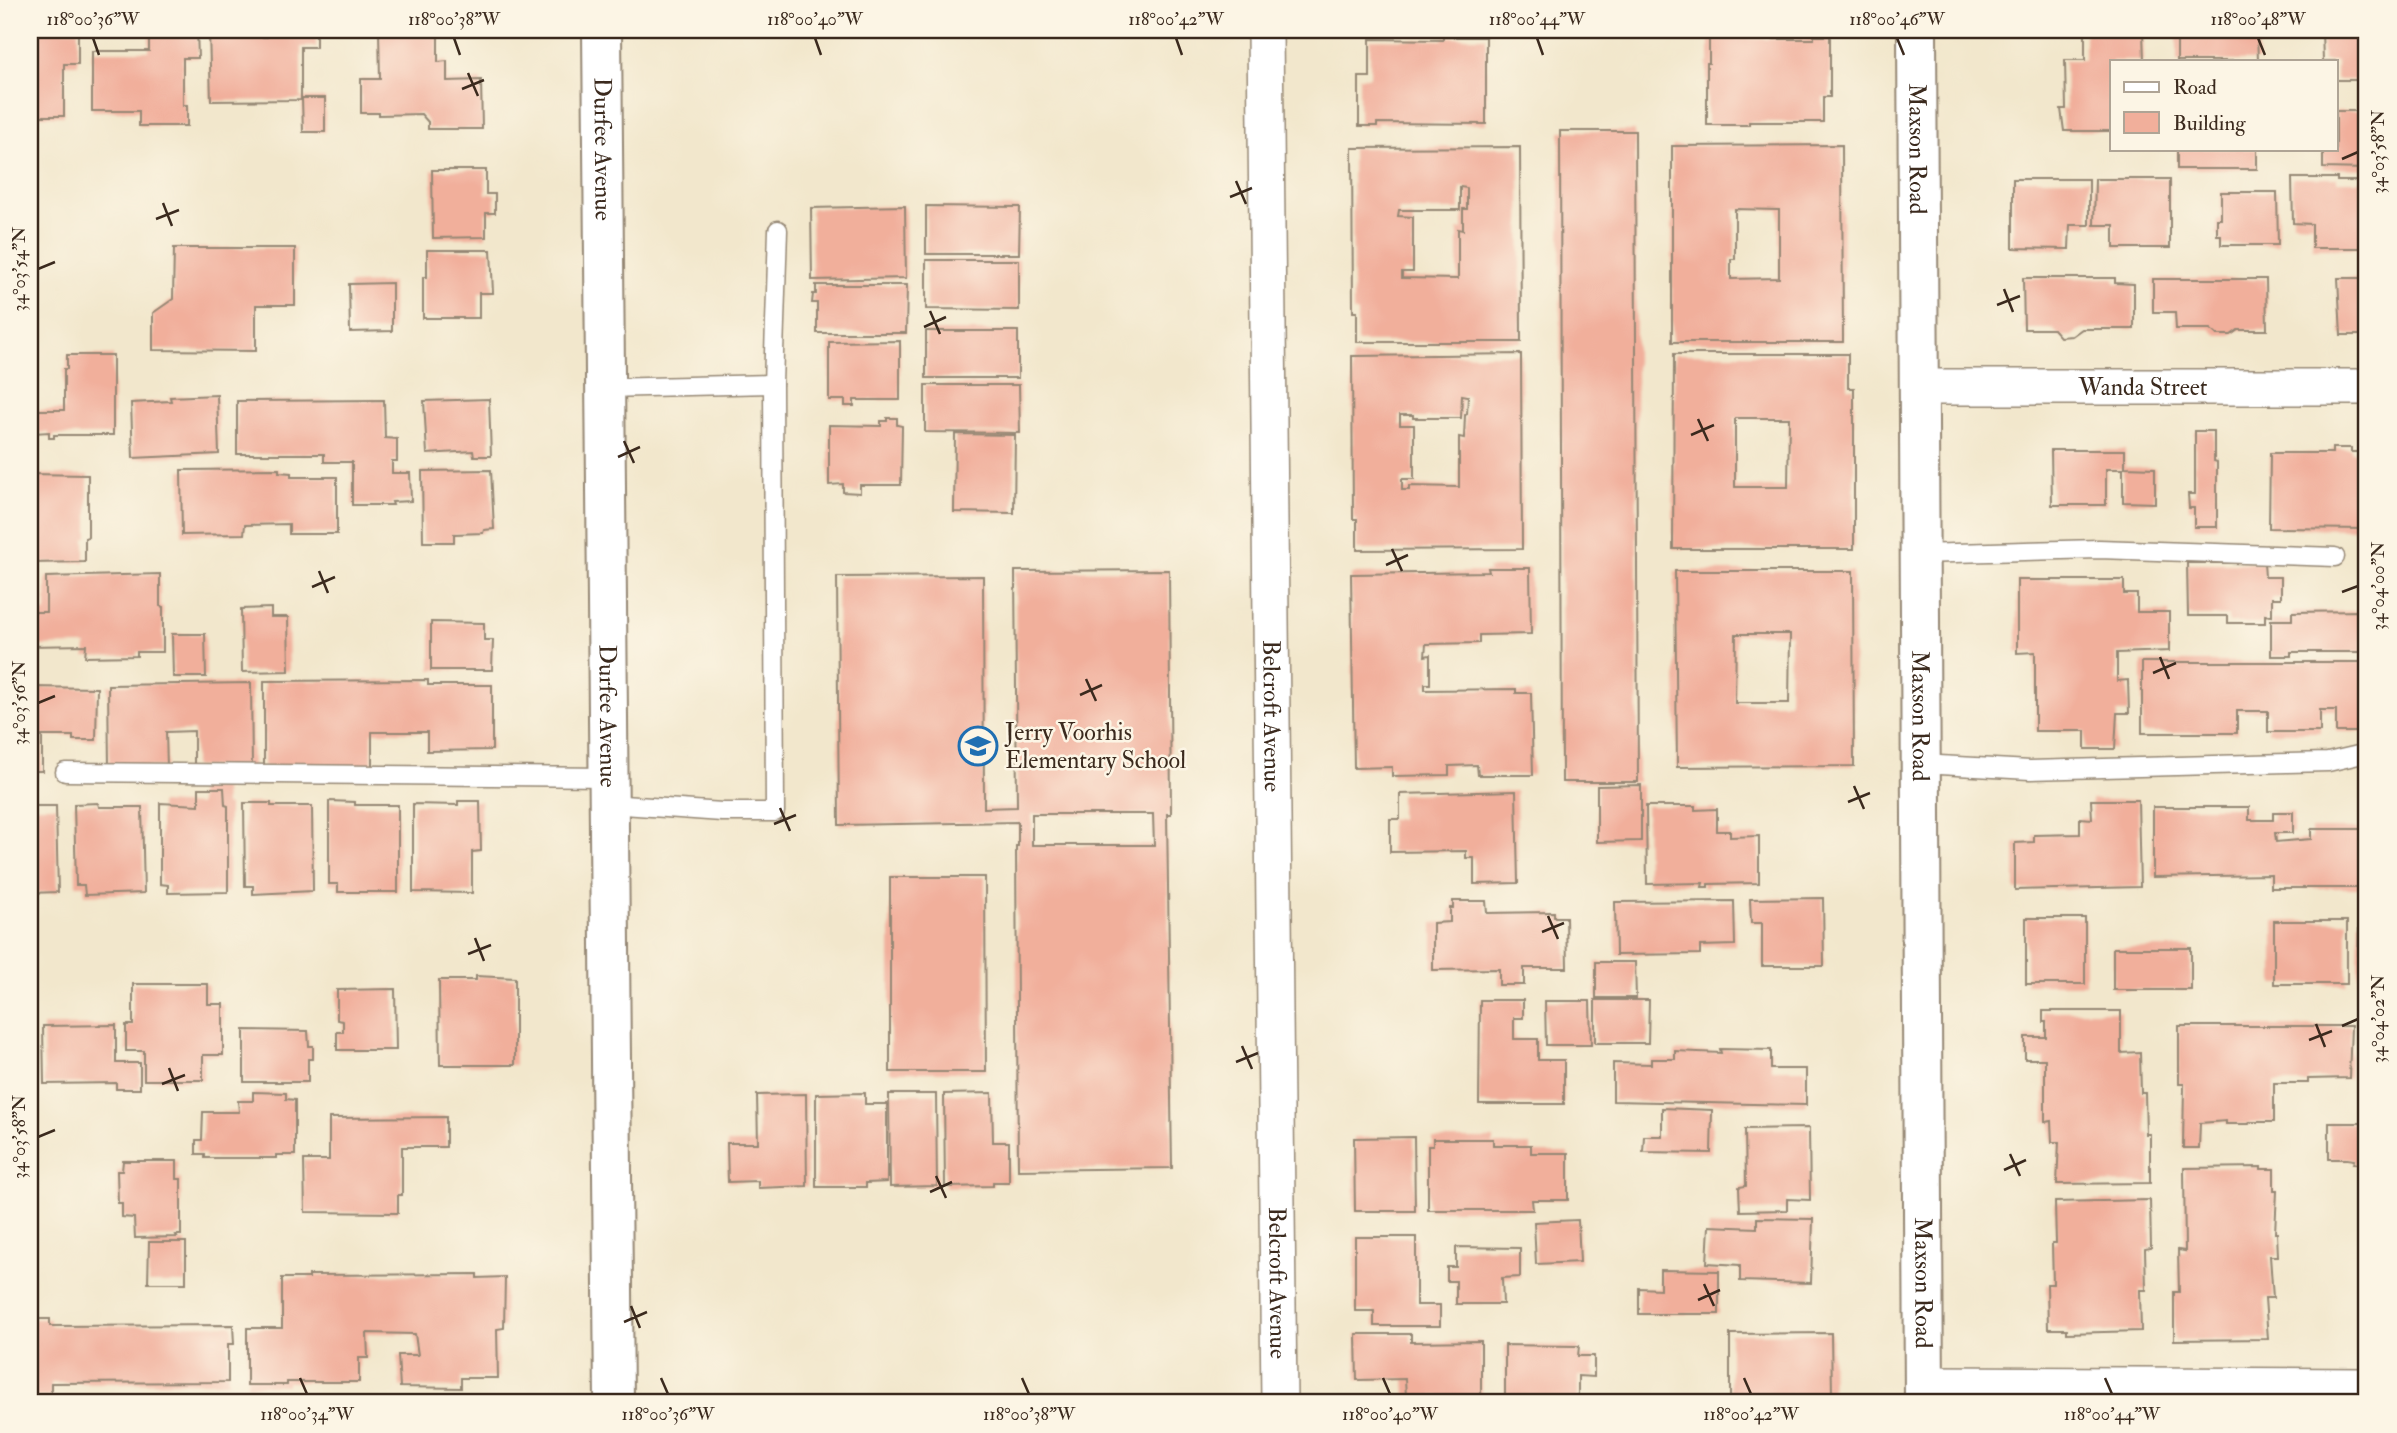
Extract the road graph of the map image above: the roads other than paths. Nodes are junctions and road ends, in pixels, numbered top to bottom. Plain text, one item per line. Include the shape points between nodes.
1 (602, 30) edge
2 (1265, 30) edge
3 (1917, 30) edge
4 (778, 230) dead end
5 (774, 384) junction
6 (1919, 387) junction
7 (2367, 387) edge
8 (605, 388) junction
9 (1920, 554) junction
10 (2335, 557) dead end
11 (2367, 753) edge
12 (1921, 764) junction
13 (65, 772) dead end
14 (609, 790) junction
15 (2367, 1386) edge
16 (1924, 1394) edge
17 (614, 1403) edge
18 (1279, 1403) edge

1 - 8 street, Durfee Avenue
2 - 18 street, Belcroft Avenue
3 - 6 street, Maxson Road
4 - 5 lane
5 - 8 lane
5 - 14 lane via 775,812 722,812
6 - 7 street, Wanda Street
6 - 9 street, Maxson Road
8 - 14 street, Durfee Avenue
9 - 10 lane via 2099,549
9 - 12 street, Maxson Road
11 - 12 lane via 2328,762 2030,770
12 - 16 street, Maxson Road
13 - 14 lane
14 - 17 street, Durfee Avenue
15 - 16 street

